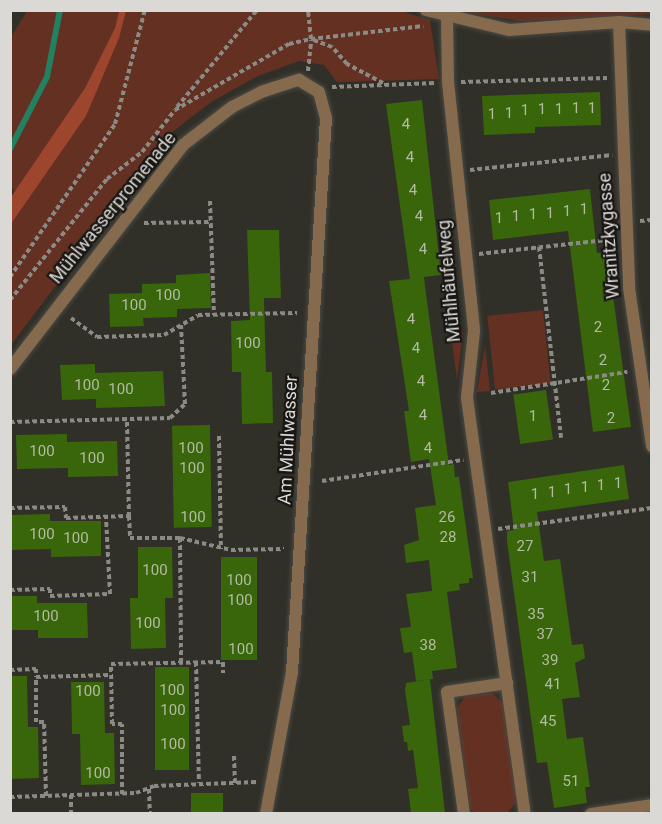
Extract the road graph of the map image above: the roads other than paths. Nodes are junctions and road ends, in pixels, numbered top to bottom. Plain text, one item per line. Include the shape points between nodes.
1 (426, 10) edge
2 (447, 18) junction
3 (619, 22) junction
4 (651, 25) edge
5 (299, 80) joint
6 (10, 369) edge
7 (651, 446) edge
8 (507, 683) junction
9 (651, 805) edge
10 (266, 813) edge
11 (464, 813) edge
12 (525, 813) edge
13 (591, 813) edge

1 - 2 street
2 - 3 street via 509,30
2 - 8 street, Mühlhäufelweg via 448,82 474,331 467,399
3 - 4 street
3 - 7 street, Wranitzkygasse via 625,238
5 - 6 street, Mühlwasserpromenade via 232,107 183,145
5 - 10 street, Am Mühlwasser via 319,92 326,118 292,672
8 - 11 street via 447,692
8 - 12 street, Mühlhäufelweg
9 - 13 street

